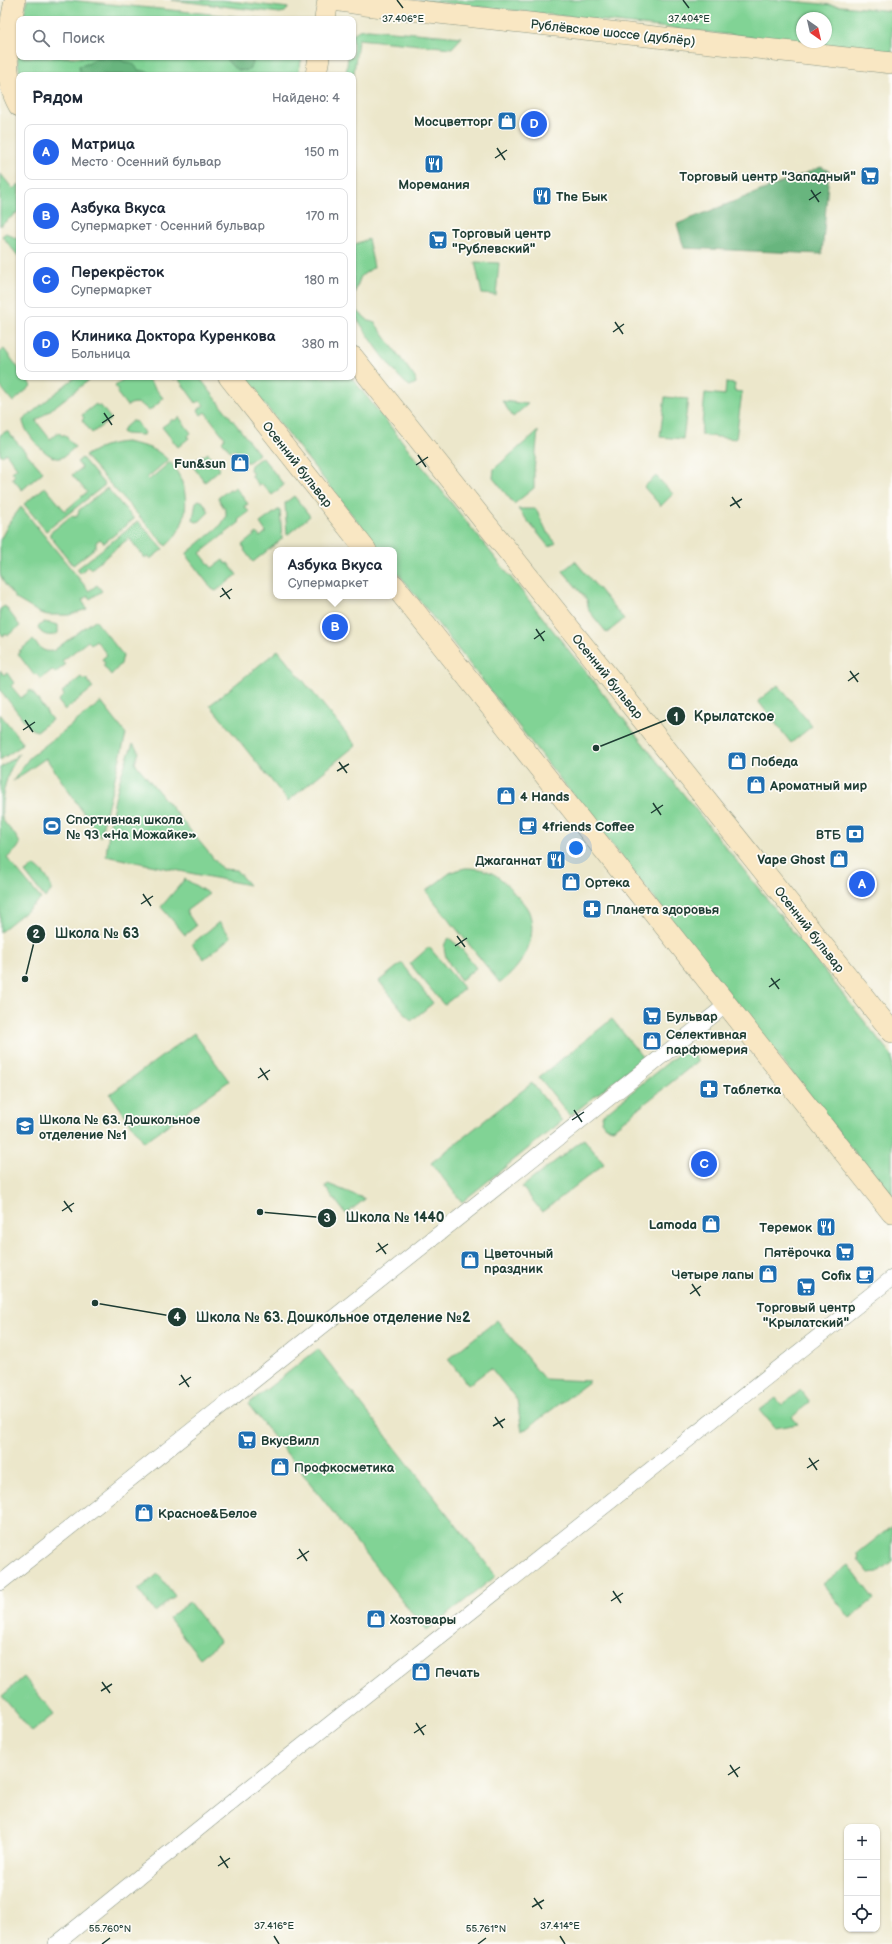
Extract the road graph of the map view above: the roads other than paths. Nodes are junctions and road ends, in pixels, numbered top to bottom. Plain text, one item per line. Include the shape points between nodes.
1 (15, 0) edge
2 (328, 0) edge
3 (333, 0) edge
4 (325, 16) edge
5 (318, 60) edge
6 (892, 63) edge
7 (316, 72) edge
8 (16, 99) edge
9 (356, 361) edge
10 (231, 380) edge
11 (364, 547) edge
12 (397, 589) edge
13 (726, 1005) junction
14 (892, 1032) edge
15 (892, 1213) edge
16 (892, 1278) edge
17 (0, 1583) edge
18 (56, 1944) edge

1 - 8 street via 6,59
2 - 4 street
3 - 6 street, Рублёвское шоссе (дублёр)
5 - 7 street
9 - 14 street, Осенний бульвар
10 - 11 street, Осенний бульвар
12 - 13 street
13 - 15 street
13 - 17 street
16 - 18 street

